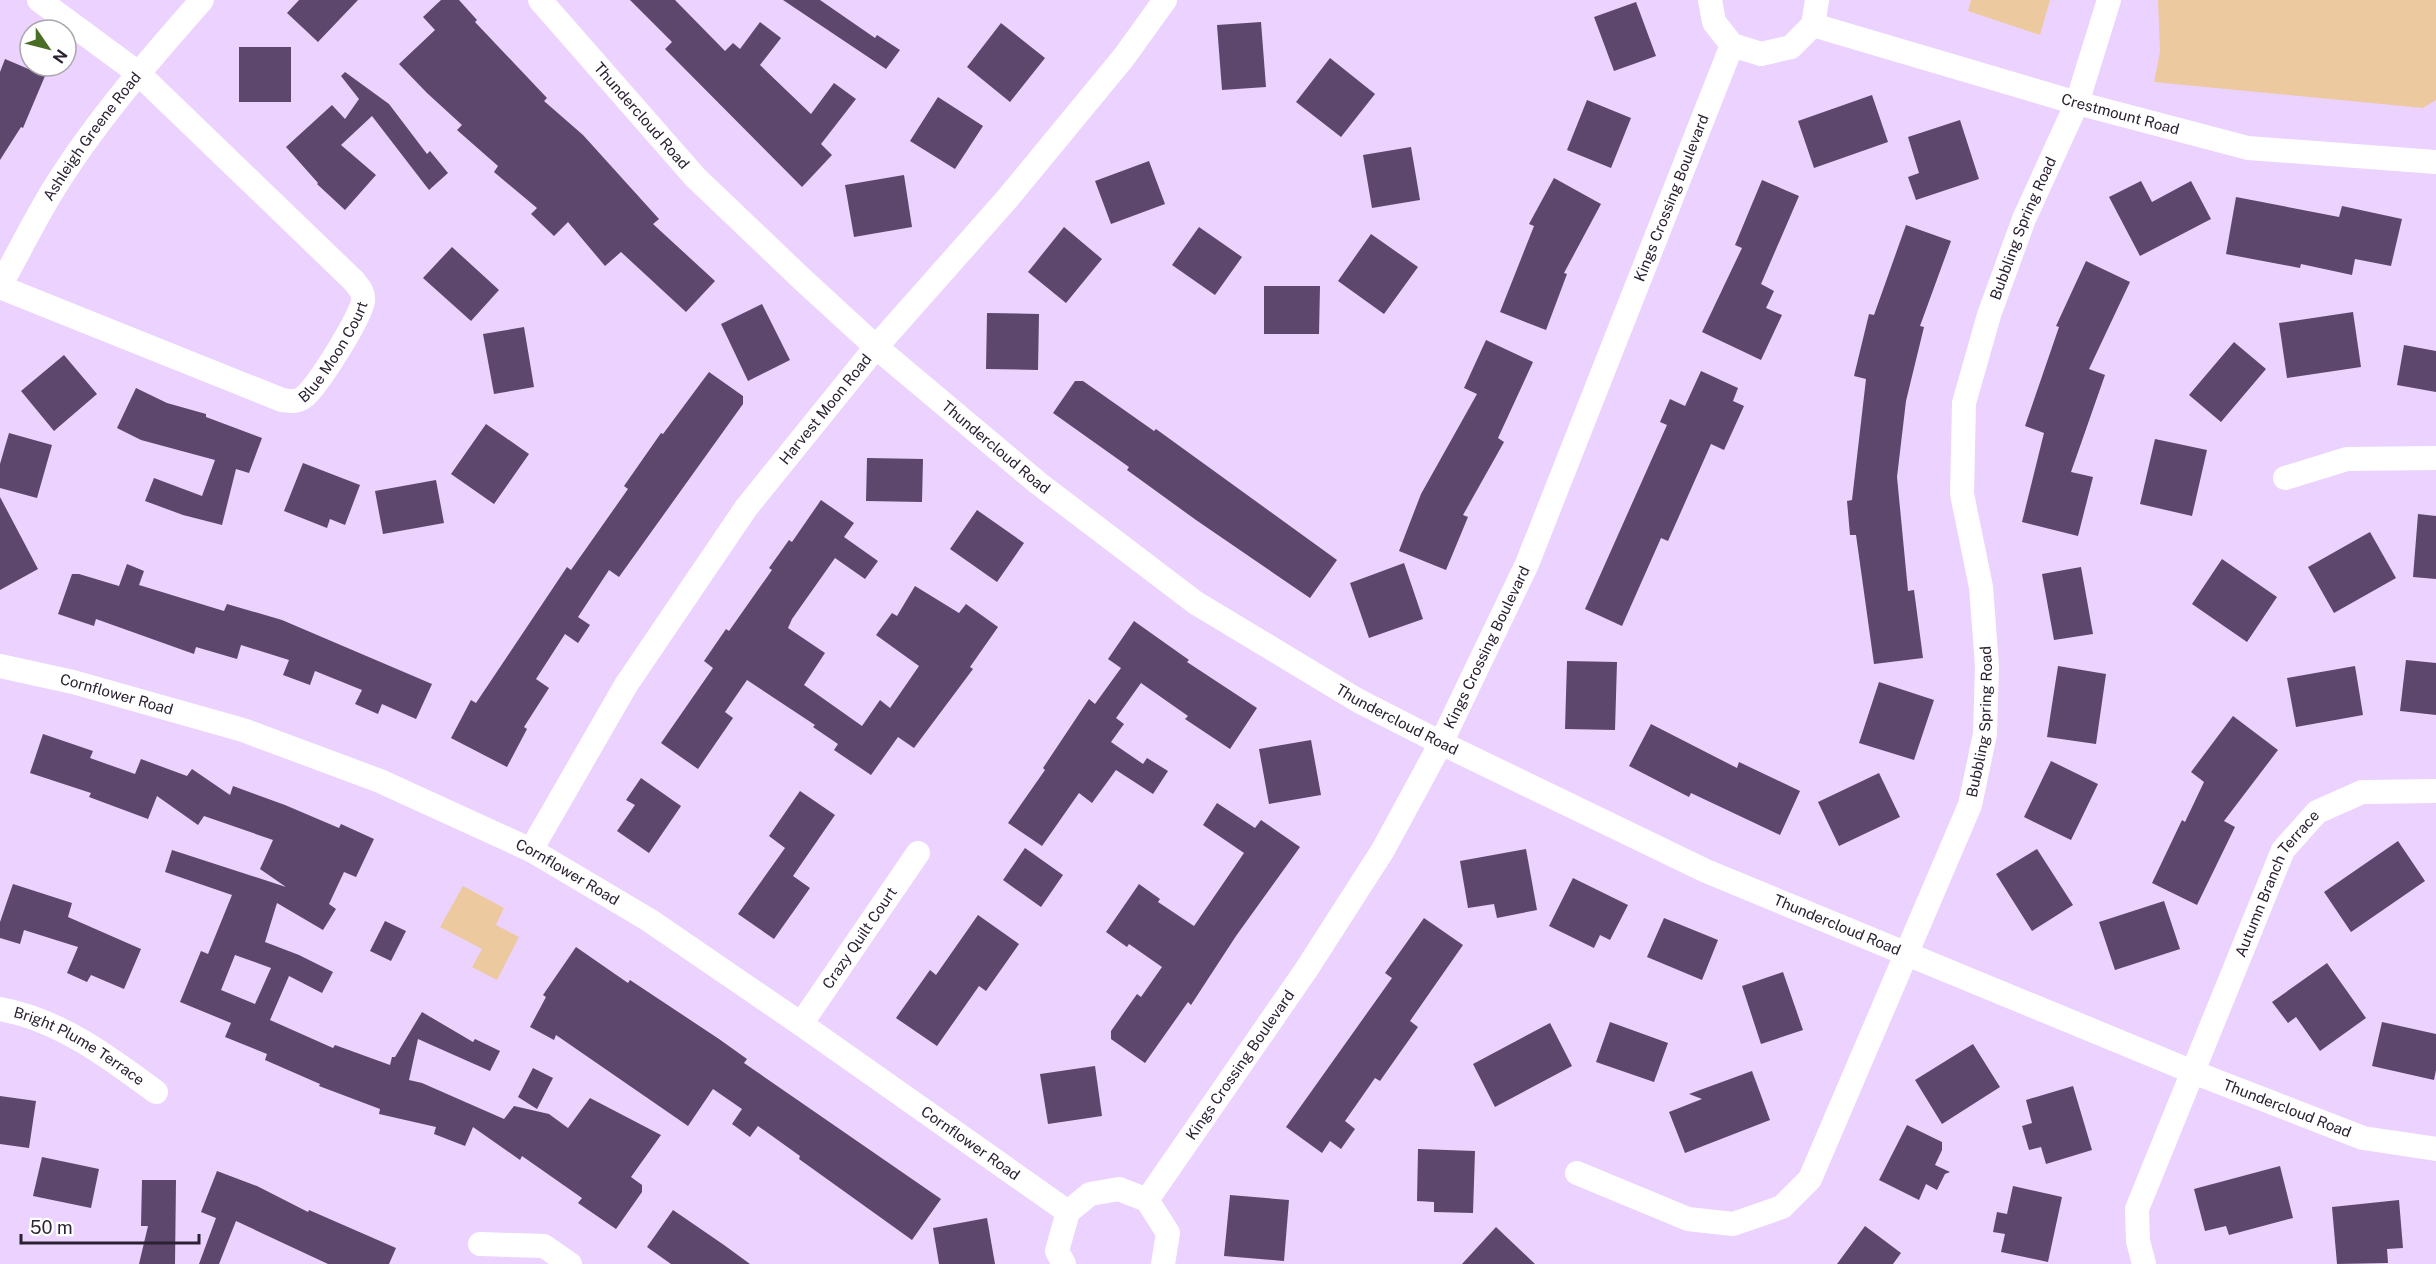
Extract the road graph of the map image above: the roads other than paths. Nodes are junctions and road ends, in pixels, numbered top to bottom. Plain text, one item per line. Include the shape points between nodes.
1 (39, 0) edge
2 (202, 0) edge
3 (540, 0) edge
4 (1166, 0) edge
5 (1710, 0) edge
6 (1818, 0) edge
7 (2109, 0) edge
8 (1813, 25) junction
9 (1732, 45) junction
10 (138, 73) junction
11 (2077, 103) junction
12 (2436, 162) edge
13 (0, 287) edge
14 (876, 347) junction
15 (2436, 458) edge
16 (2285, 478) dead end
17 (0, 666) edge
18 (1441, 743) junction
19 (2436, 791) edge
20 (531, 850) junction
21 (918, 854) dead end
22 (1906, 956) junction
23 (0, 1009) edge
24 (801, 1024) junction
25 (2193, 1072) junction
26 (156, 1092) dead end
27 (2436, 1149) edge
28 (1577, 1173) dead end
29 (1147, 1200) junction
30 (1068, 1212) junction
31 (480, 1244) dead end
32 (570, 1264) edge
33 (1064, 1264) edge
34 (1163, 1264) edge
35 (2144, 1264) edge

1 - 10 street
2 - 10 street, Ashleigh Greene Road
3 - 14 street, Thundercloud Road via 696,177
4 - 14 street, Harvest Moon Road via 1007,199
5 - 9 street via 1714,22
6 - 8 street
7 - 11 street, Bubbling Spring Road
8 - 9 street via 1791,47 1761,54
8 - 11 street, Crestmount Road
9 - 18 street, Kings Crossing Boulevard via 1527,564
10 - 13 street, Ashleigh Greene Road via 54,190
10 - 13 street, Blue Moon Court via 363,293 363,303 351,327 313,387 294,402 282,400
11 - 12 street, Crestmount Road via 2248,148
11 - 22 street, Bubbling Spring Road via 2024,219 1989,315 1964,403 1962,494 1981,587 1987,666 1985,734 1970,805
14 - 18 street, Thundercloud Road via 1038,483 1196,603 1357,700
14 - 20 street, Harvest Moon Road via 746,508 626,685
15 - 16 street via 2347,459
17 - 20 street, Cornflower Road via 73,682 243,730 380,781
18 - 22 street, Thundercloud Road via 1706,872
18 - 29 street, Kings Crossing Boulevard via 1383,850 1306,970
19 - 25 street, Autumn Branch Terrace via 2362,792 2316,812 2283,850
20 - 24 street, Cornflower Road via 649,920
21 - 24 street, Crazy Quilt Court
22 - 25 street, Thundercloud Road
22 - 28 street, Bubbling Spring Road via 1810,1179 1782,1207 1733,1224 1688,1219
23 - 26 street, Bright Plume Terrace via 20,1013 80,1040
24 - 30 street, Cornflower Road
25 - 27 street, Thundercloud Road via 2363,1138
25 - 35 street, Autumn Branch Terrace via 2137,1209 2138,1241
29 - 30 street via 1119,1189 1090,1194
29 - 34 street via 1168,1233
30 - 33 street via 1057,1251
31 - 32 street via 544,1246

